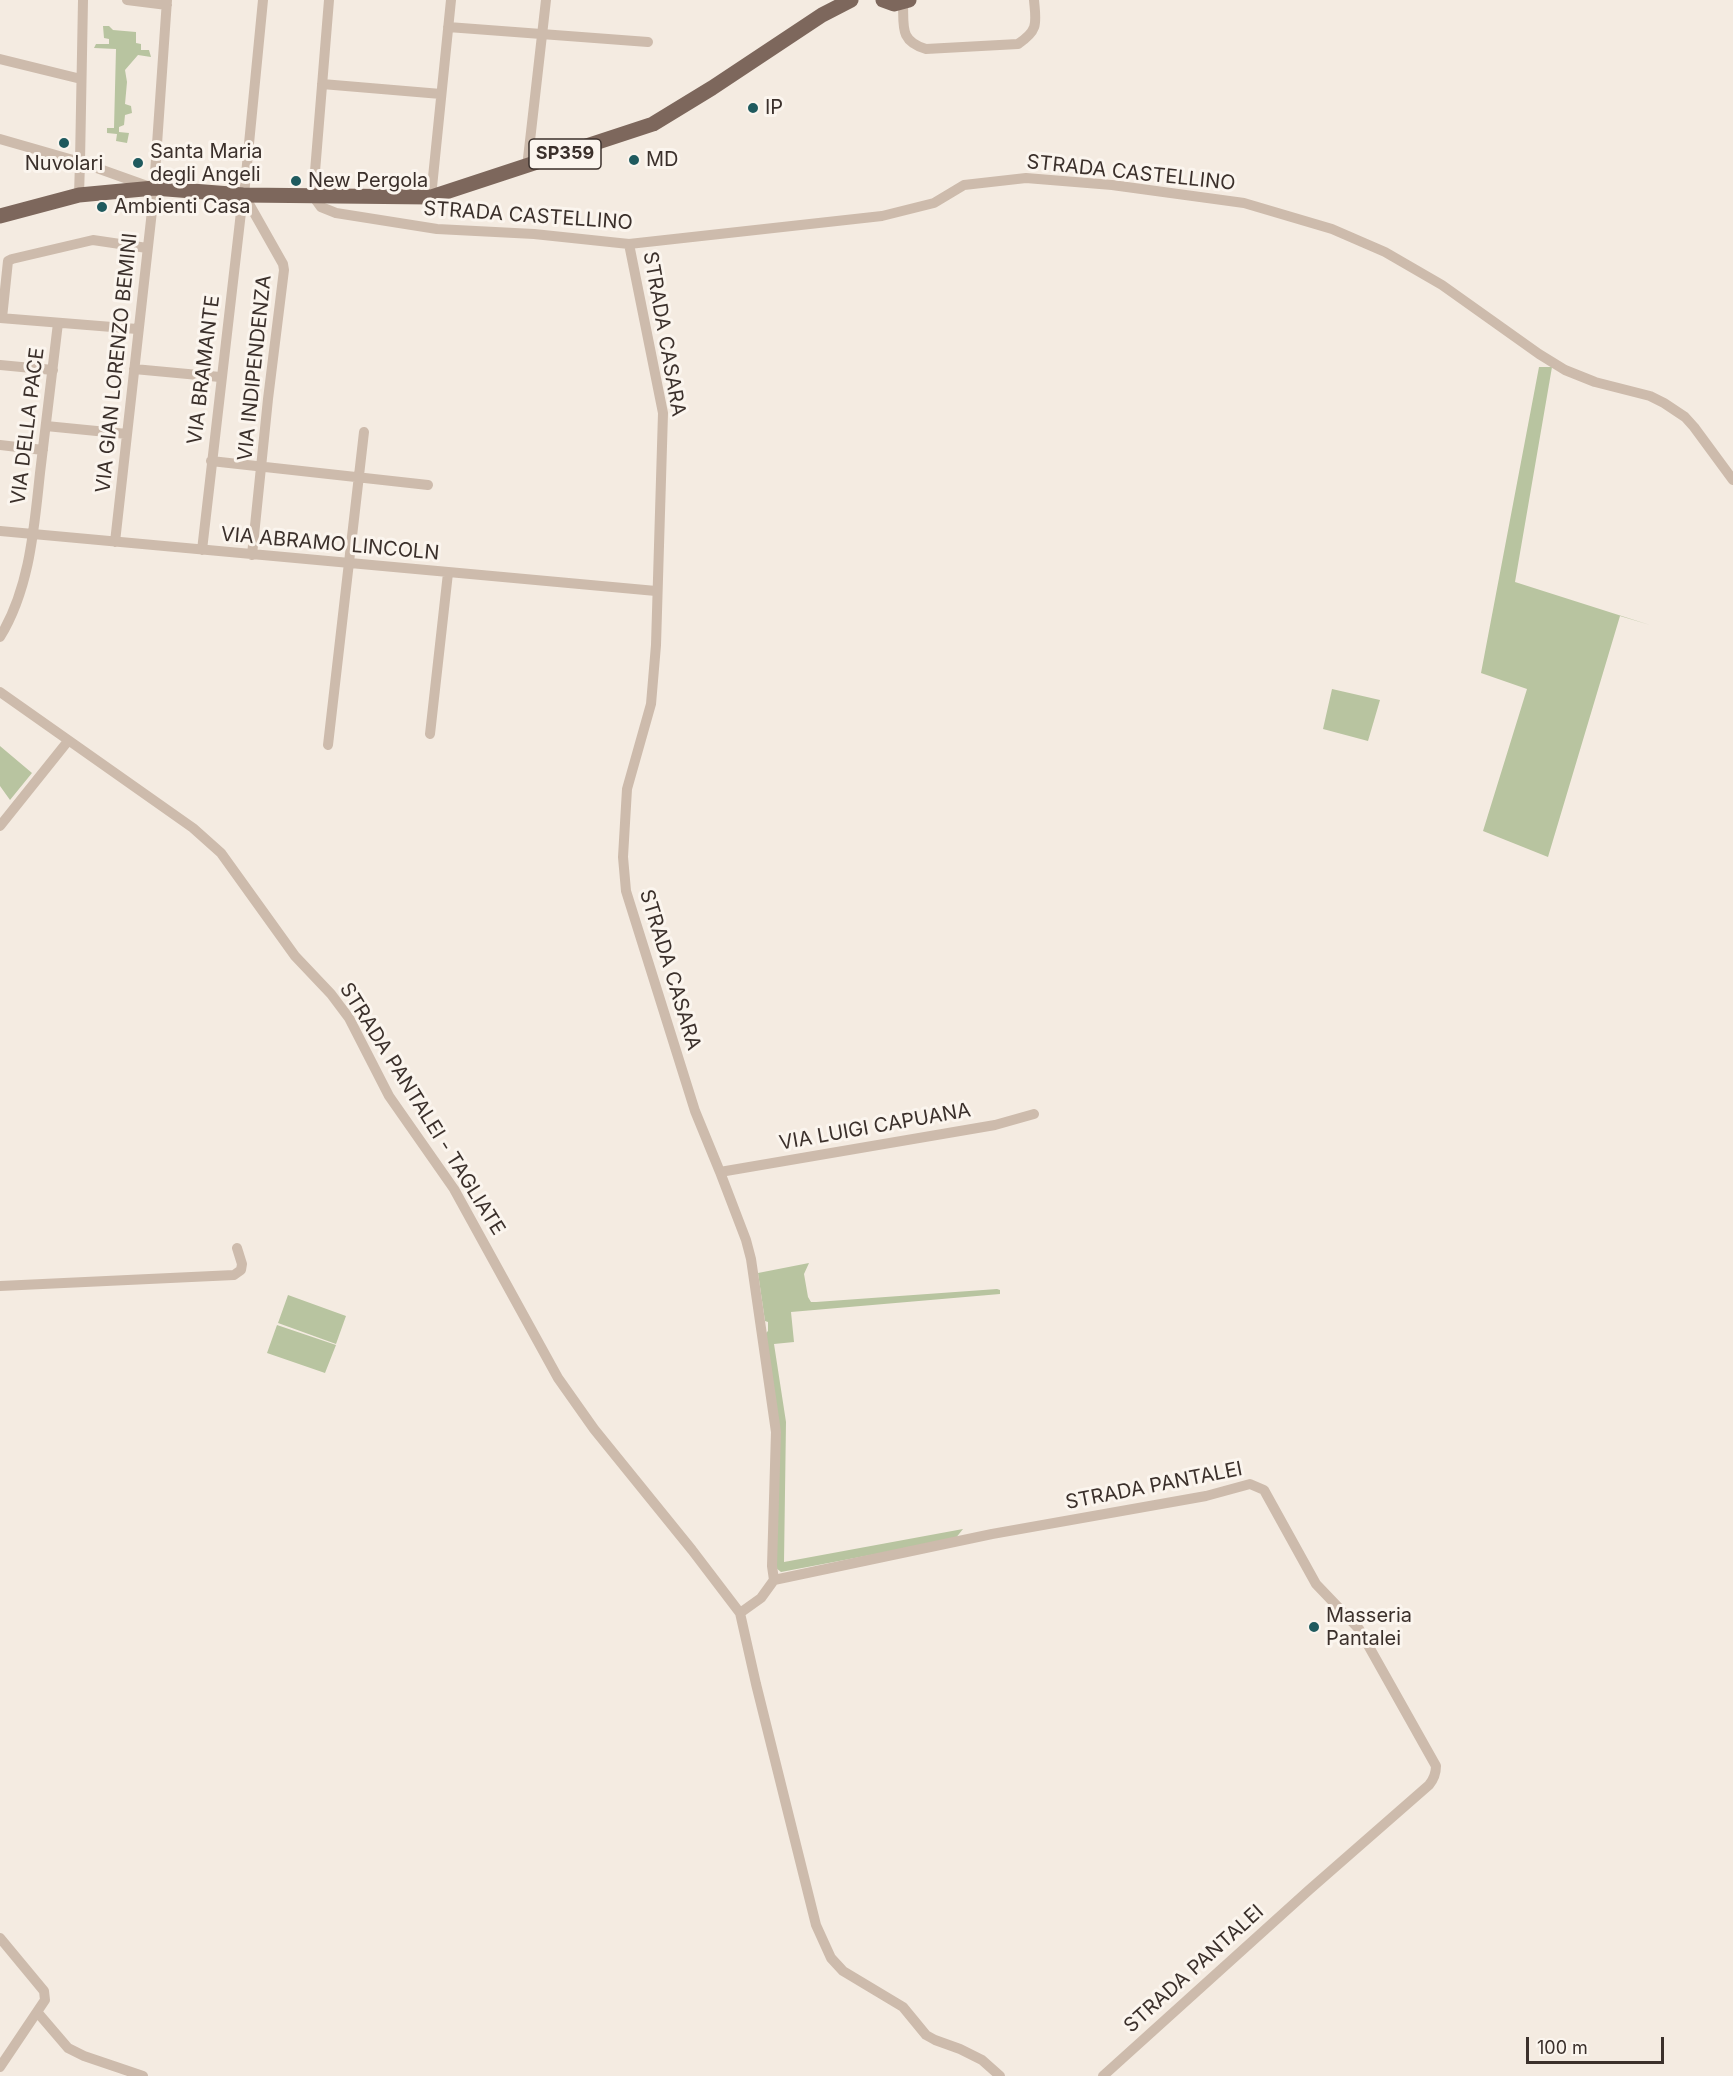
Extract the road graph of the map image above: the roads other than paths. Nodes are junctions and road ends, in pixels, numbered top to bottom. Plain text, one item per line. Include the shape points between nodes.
1 (82, 0) edge
2 (127, 0) edge
3 (264, 0) edge
4 (329, 0) edge
5 (451, 0) edge
6 (546, 0) edge
7 (851, 0) edge
8 (883, 0) edge
9 (1034, 0) edge
10 (906, 1) edge
11 (167, 3) edge
12 (448, 27) junction
13 (542, 34) junction
14 (648, 42) dead end
15 (0, 59) edge
16 (81, 79) junction
17 (322, 84) junction
18 (441, 94) junction
19 (0, 139) edge
20 (80, 162) junction
21 (527, 167) junction
22 (154, 188) junction
23 (79, 195) junction
24 (243, 195) junction
25 (313, 196) junction
26 (431, 197) junction
27 (0, 216) edge
28 (629, 244) junction
29 (147, 248) junction
30 (1, 318) edge
31 (58, 323) junction
32 (137, 329) junction
33 (0, 365) edge
34 (134, 369) junction
35 (53, 370) junction
36 (220, 377) junction
37 (46, 426) junction
38 (364, 432) dead end
39 (127, 434) junction
40 (0, 445) edge
41 (43, 450) junction
42 (211, 461) junction
43 (263, 466) junction
44 (358, 477) junction
45 (1733, 480) edge
46 (428, 485) dead end
47 (0, 531) edge
48 (33, 534) junction
49 (115, 542) junction
50 (202, 550) junction
51 (252, 555) junction
52 (349, 563) junction
53 (448, 573) junction
54 (656, 591) junction
55 (0, 637) edge
56 (0, 692) edge
57 (430, 734) dead end
58 (68, 741) junction
59 (328, 745) dead end
60 (0, 826) edge
61 (1034, 1114) dead end
62 (720, 1172) junction
63 (237, 1248) dead end
64 (0, 1286) edge
65 (774, 1580) junction
66 (740, 1613) junction
67 (1, 1941) edge
68 (38, 2013) junction
69 (0, 2067) edge
70 (143, 2076) edge
71 (1000, 2076) edge
72 (1103, 2076) edge

1 - 16 street
2 - 11 street
3 - 24 street, VIA BRAMANTE
4 - 17 street
5 - 12 street
6 - 13 street
7 - 21 main road, SP359 via 653,124
8 - 10 main road via 894,4
9 - 10 street via 1036,22 1031,36 1018,44 926,49 913,45 905,36
11 - 22 street, VIA GIAN LORENZO BEMINI
12 - 13 street
12 - 18 street
13 - 14 street
13 - 21 street
15 - 16 street
16 - 20 street
17 - 18 street
17 - 25 street
18 - 26 street
19 - 20 street
20 - 22 street
20 - 23 street
21 - 26 main road, SP359
22 - 23 main road, SP359
22 - 24 main road, SP359
22 - 29 street, VIA GIAN LORENZO BEMINI
23 - 27 main road, SP359
24 - 25 main road, SP359
24 - 36 street, VIA BRAMANTE
24 - 43 street, VIA INDIPENDENZA via 284,267
25 - 26 main road, SP359
25 - 28 street, STRADA CASTELLINO via 321,207 336,213 437,230 534,234
28 - 45 street, STRADA CASTELLINO via 882,216 934,203 964,185 1026,178 1244,203 1366,243 1442,285 1565,370 1664,403 1694,427
28 - 54 street, STRADA CASARA via 663,413
29 - 30 street via 93,240 12,259 8,261
29 - 32 street, VIA GIAN LORENZO BEMINI
30 - 31 street
31 - 32 street
31 - 35 street, VIA DELLA PACE
32 - 34 street, VIA GIAN LORENZO BEMINI
33 - 35 street
34 - 36 street
34 - 39 street, VIA GIAN LORENZO BEMINI
35 - 37 street, VIA DELLA PACE
36 - 42 street, VIA BRAMANTE
37 - 39 street
37 - 41 street, VIA DELLA PACE
38 - 44 street
39 - 49 street, VIA GIAN LORENZO BEMINI
40 - 41 street
41 - 48 street, VIA DELLA PACE
42 - 43 street
42 - 50 street, VIA BRAMANTE
43 - 44 street
43 - 51 street, VIA INDIPENDENZA
44 - 46 street
44 - 52 street
47 - 48 street, VIA ABRAMO LINCOLN
48 - 49 street, VIA ABRAMO LINCOLN
48 - 55 street, VIA DELLA PACE via 16,605
49 - 50 street, VIA ABRAMO LINCOLN
50 - 51 street, VIA ABRAMO LINCOLN
51 - 52 street, VIA ABRAMO LINCOLN
52 - 53 street, VIA ABRAMO LINCOLN
52 - 59 street
53 - 54 street, VIA ABRAMO LINCOLN
53 - 57 street
54 - 62 street, STRADA CASARA via 651,705 627,789 624,817 626,891 695,1111
56 - 58 street, STRADA PANTALEI - TAGLIATE
58 - 60 street
58 - 66 street, STRADA PANTALEI - TAGLIATE via 193,828 221,853 295,956 331,994 389,1096 454,1189 558,1378
61 - 62 street, VIA LUIGI CAPUANA via 995,1125
62 - 65 street, STRADA CASARA via 746,1239 776,1432
63 - 64 street via 242,1264 234,1275
65 - 66 street via 762,1598
65 - 72 street, STRADA PANTALEI via 992,1534 1206,1496 1250,1484 1264,1490 1316,1584 1359,1629 1436,1766 1434,1779
66 - 71 street via 816,1924 831,1958 847,1974 903,2007 926,2035 968,2052
67 - 68 street via 44,1991 45,2000
68 - 69 street
68 - 70 street via 68,2048

